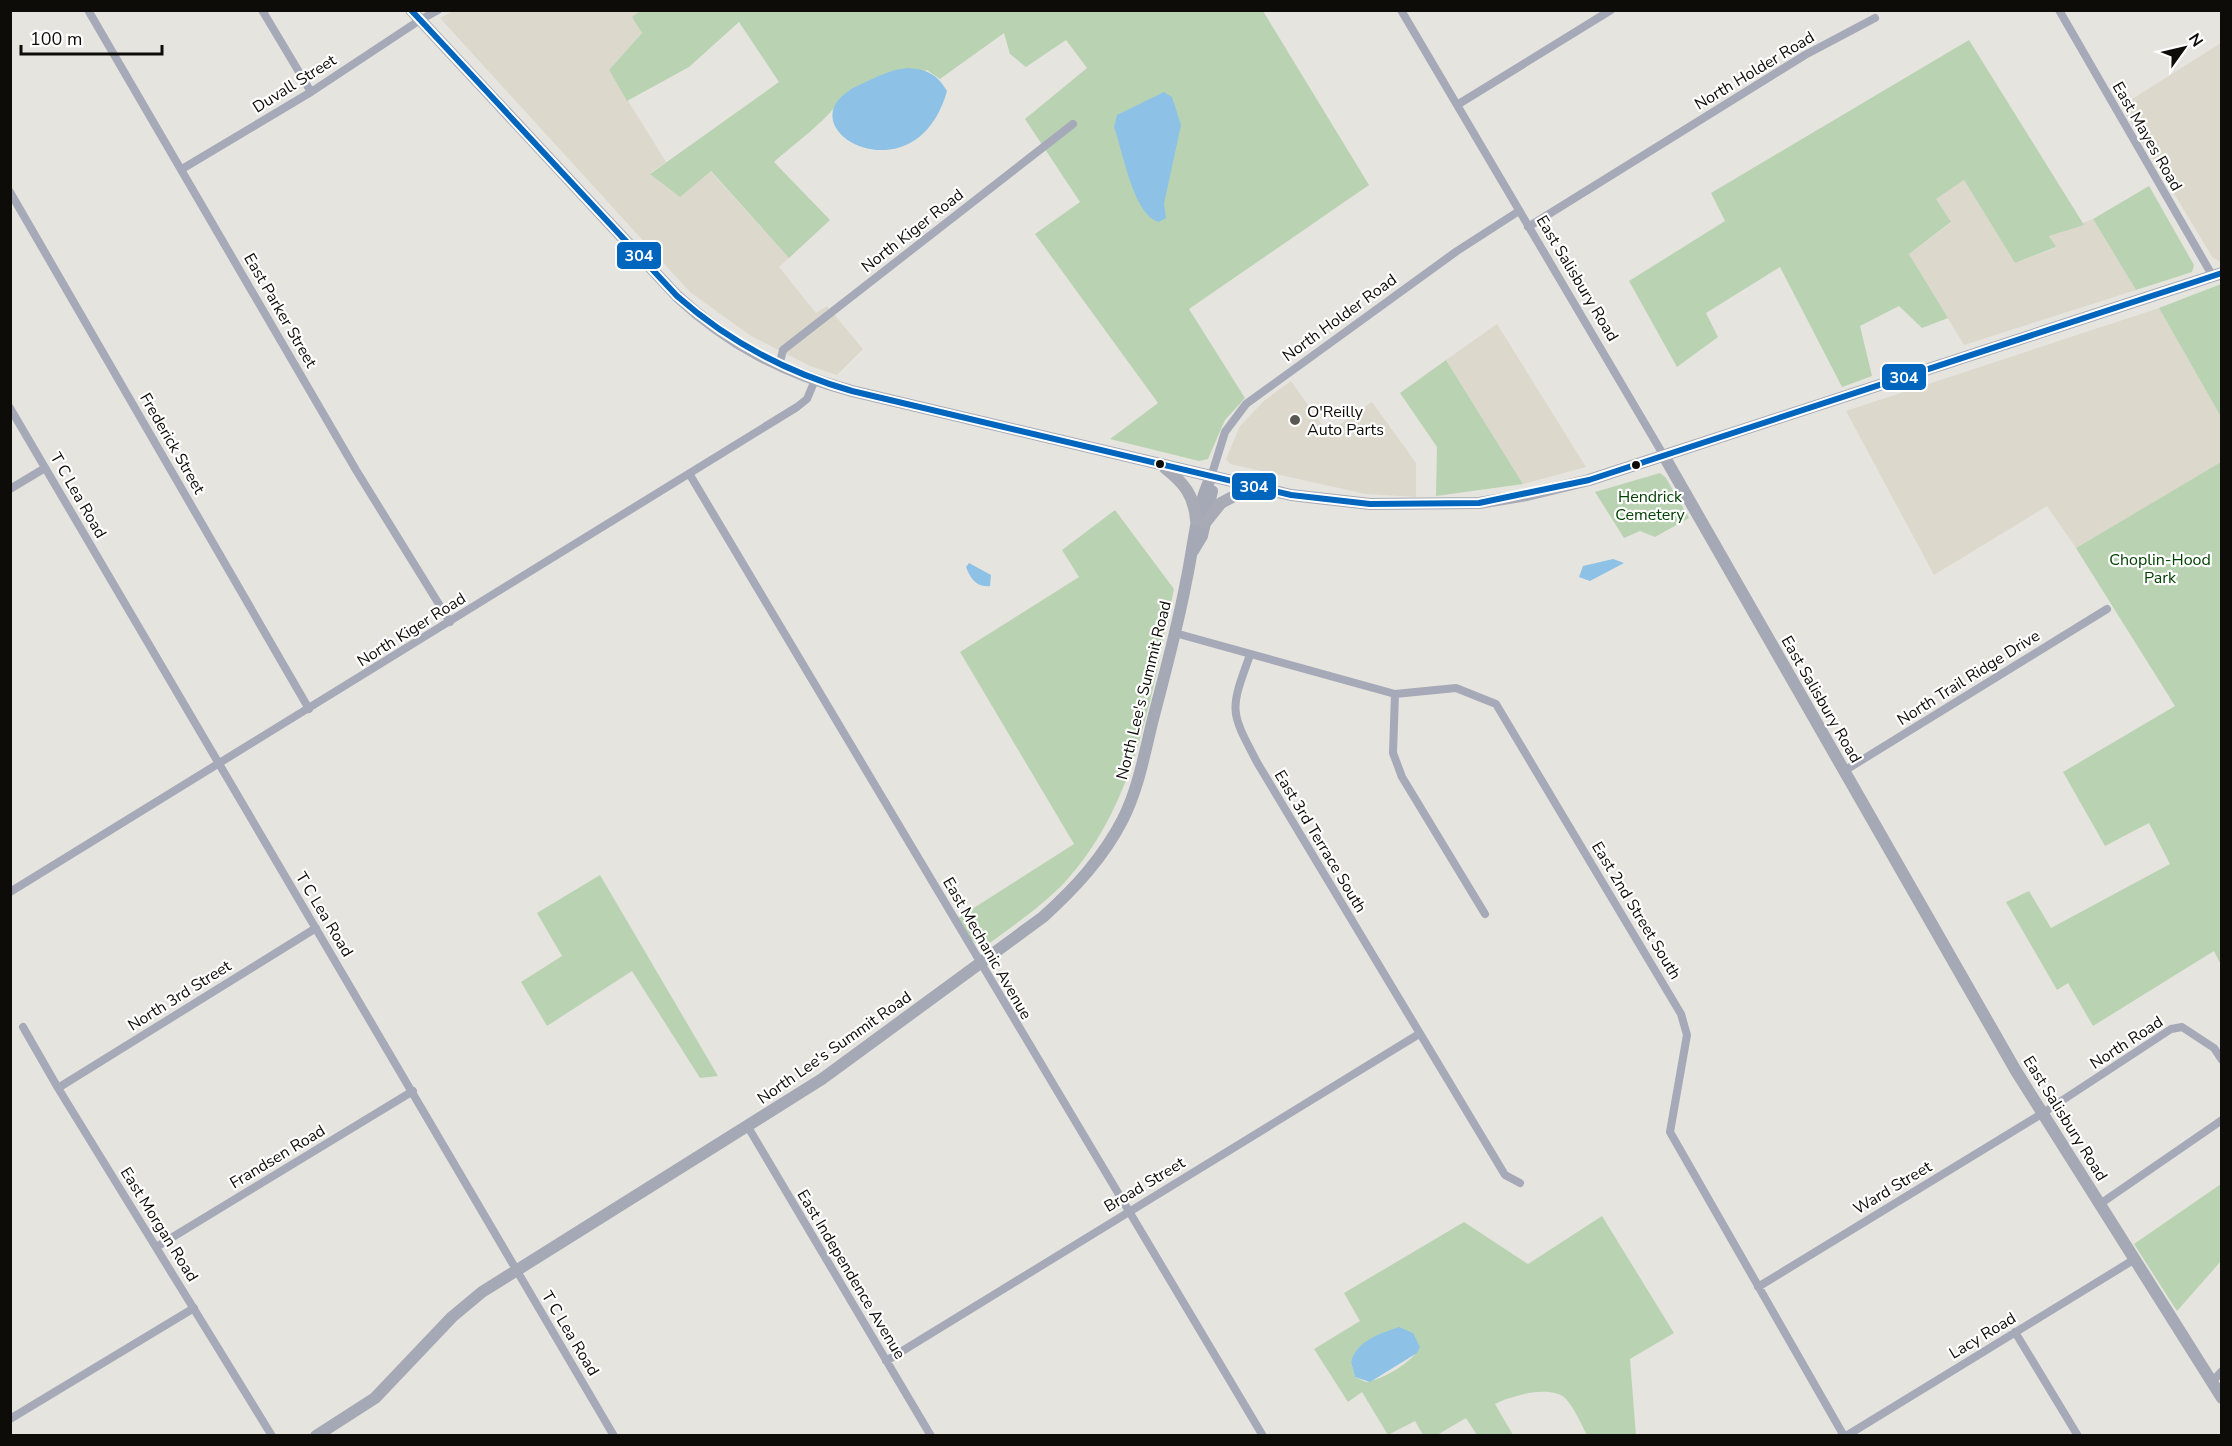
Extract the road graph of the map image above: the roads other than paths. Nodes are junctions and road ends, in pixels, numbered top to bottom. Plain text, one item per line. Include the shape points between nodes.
1 (262, 10) edge
2 (438, 10) edge
3 (1401, 10) edge
4 (1611, 10) edge
5 (2059, 10) edge
6 (89, 11) edge
7 (416, 15) edge
8 (1875, 18) dead end
9 (311, 92) junction
10 (1457, 105) junction
11 (1073, 124) dead end
12 (182, 169) junction
13 (10, 192) edge
14 (1519, 211) junction
15 (1528, 227) junction
16 (2217, 274) edge
17 (779, 366) junction
18 (815, 380) junction
19 (10, 408) edge
20 (1664, 456) junction
21 (1161, 465) junction
22 (45, 468) junction
23 (690, 475) junction
24 (1211, 477) junction
25 (1253, 486) junction
26 (10, 489) edge
27 (1201, 522) junction
28 (2107, 609) dead end
29 (450, 622) junction
30 (1175, 633) junction
31 (1250, 655) junction
32 (1395, 694) junction
33 (309, 710) junction
34 (219, 764) junction
35 (1844, 771) junction
36 (10, 892) edge
37 (1485, 914) dead end
38 (316, 928) junction
39 (979, 964) junction
40 (23, 1027) dead end
41 (1419, 1034) junction
42 (2222, 1060) edge
43 (58, 1088) junction
44 (413, 1091) junction
45 (2043, 1113) junction
46 (2222, 1120) edge
47 (748, 1127) junction
48 (1520, 1183) dead end
49 (2100, 1204) junction
50 (1128, 1211) junction
51 (158, 1246) junction
52 (2135, 1259) junction
53 (516, 1270) junction
54 (1758, 1287) junction
55 (194, 1308) junction
56 (2015, 1332) junction
57 (886, 1361) junction
58 (2222, 1371) edge
59 (2212, 1382) junction
60 (2222, 1398) edge
61 (10, 1419) edge
62 (272, 1436) edge
63 (316, 1436) edge
64 (614, 1436) edge
65 (931, 1436) edge
66 (1263, 1436) edge
67 (1845, 1436) edge
68 (2078, 1436) edge

1 - 9 street
2 - 7 street, Duvall Street
3 - 10 street, East Salisbury Road
4 - 10 street
5 - 16 street, East Mayes Road
6 - 12 street, East Parker Street
7 - 9 street, Duvall Street
7 - 17 main road via 677,296 729,339
8 - 15 street, North Holder Road via 1805,55
9 - 12 street, Duvall Street
10 - 14 street, East Salisbury Road
11 - 17 street, North Kiger Road via 783,350
12 - 29 street, East Parker Street via 356,470
13 - 33 street, Frederick Street
14 - 15 street, East Salisbury Road
14 - 24 street, North Holder Road via 1457,251 1246,404 1226,432
15 - 20 street, East Salisbury Road
16 - 20 main road
17 - 18 main road
18 - 21 main road
18 - 23 street, North Kiger Road via 807,399 798,408
19 - 22 street, T C Lea Road
20 - 25 main road via 1547,491 1460,504 1340,502
20 - 35 main road, East Salisbury Road
21 - 24 main road
21 - 27 main road via 1187,488
22 - 26 street
22 - 34 street, T C Lea Road
23 - 29 street, North Kiger Road
23 - 39 street, East Mechanic Avenue
24 - 25 main road
24 - 27 main road, North Lee's Summit Road via 1212,492
25 - 27 main road via 1221,503
27 - 30 main road, North Lee's Summit Road
28 - 35 street, North Trail Ridge Drive
29 - 33 street, North Kiger Road
30 - 31 street, East 2nd Street South
30 - 39 main road, North Lee's Summit Road via 1135,790 1100,857 1072,891
31 - 32 street, East 2nd Street South
31 - 41 street, East 3rd Terrace South via 1235,696 1235,721
32 - 37 street via 1393,753 1402,777
32 - 54 street, East 2nd Street South via 1456,688 1496,704 1681,1014 1687,1035 1670,1132
33 - 34 street, North Kiger Road
34 - 36 street, North Kiger Road
34 - 38 street, T C Lea Road
35 - 45 main road, East Salisbury Road
38 - 43 street, North 3rd Street
38 - 44 street, T C Lea Road
39 - 47 main road, North Lee's Summit Road via 822,1079
39 - 50 street, East Mechanic Avenue
40 - 43 street, East Morgan Road
41 - 48 street, East 3rd Terrace South via 1505,1175
41 - 50 street, Broad Street
42 - 45 street, North Road via 2214,1048 2182,1027 2171,1029
43 - 51 street, East Morgan Road
44 - 51 street, Frandsen Road
44 - 53 street, T C Lea Road
45 - 49 main road, East Salisbury Road
45 - 54 street, Ward Street
46 - 49 street
47 - 53 main road, North Lee's Summit Road
47 - 57 street, East Independence Avenue
49 - 52 main road, East Salisbury Road
50 - 57 street, Broad Street
50 - 66 street, East Mechanic Avenue
51 - 55 street, East Morgan Road
52 - 56 street, Lacy Road
52 - 59 main road, East Salisbury Road
53 - 63 main road, North Lee's Summit Road via 452,1317 375,1398
53 - 64 street, T C Lea Road
54 - 67 street, East 2nd Street South
55 - 61 street
55 - 62 street, East Morgan Road
56 - 67 street, Lacy Road
56 - 68 street
57 - 65 street, East Independence Avenue
58 - 59 street
59 - 60 main road, East Salisbury Road

